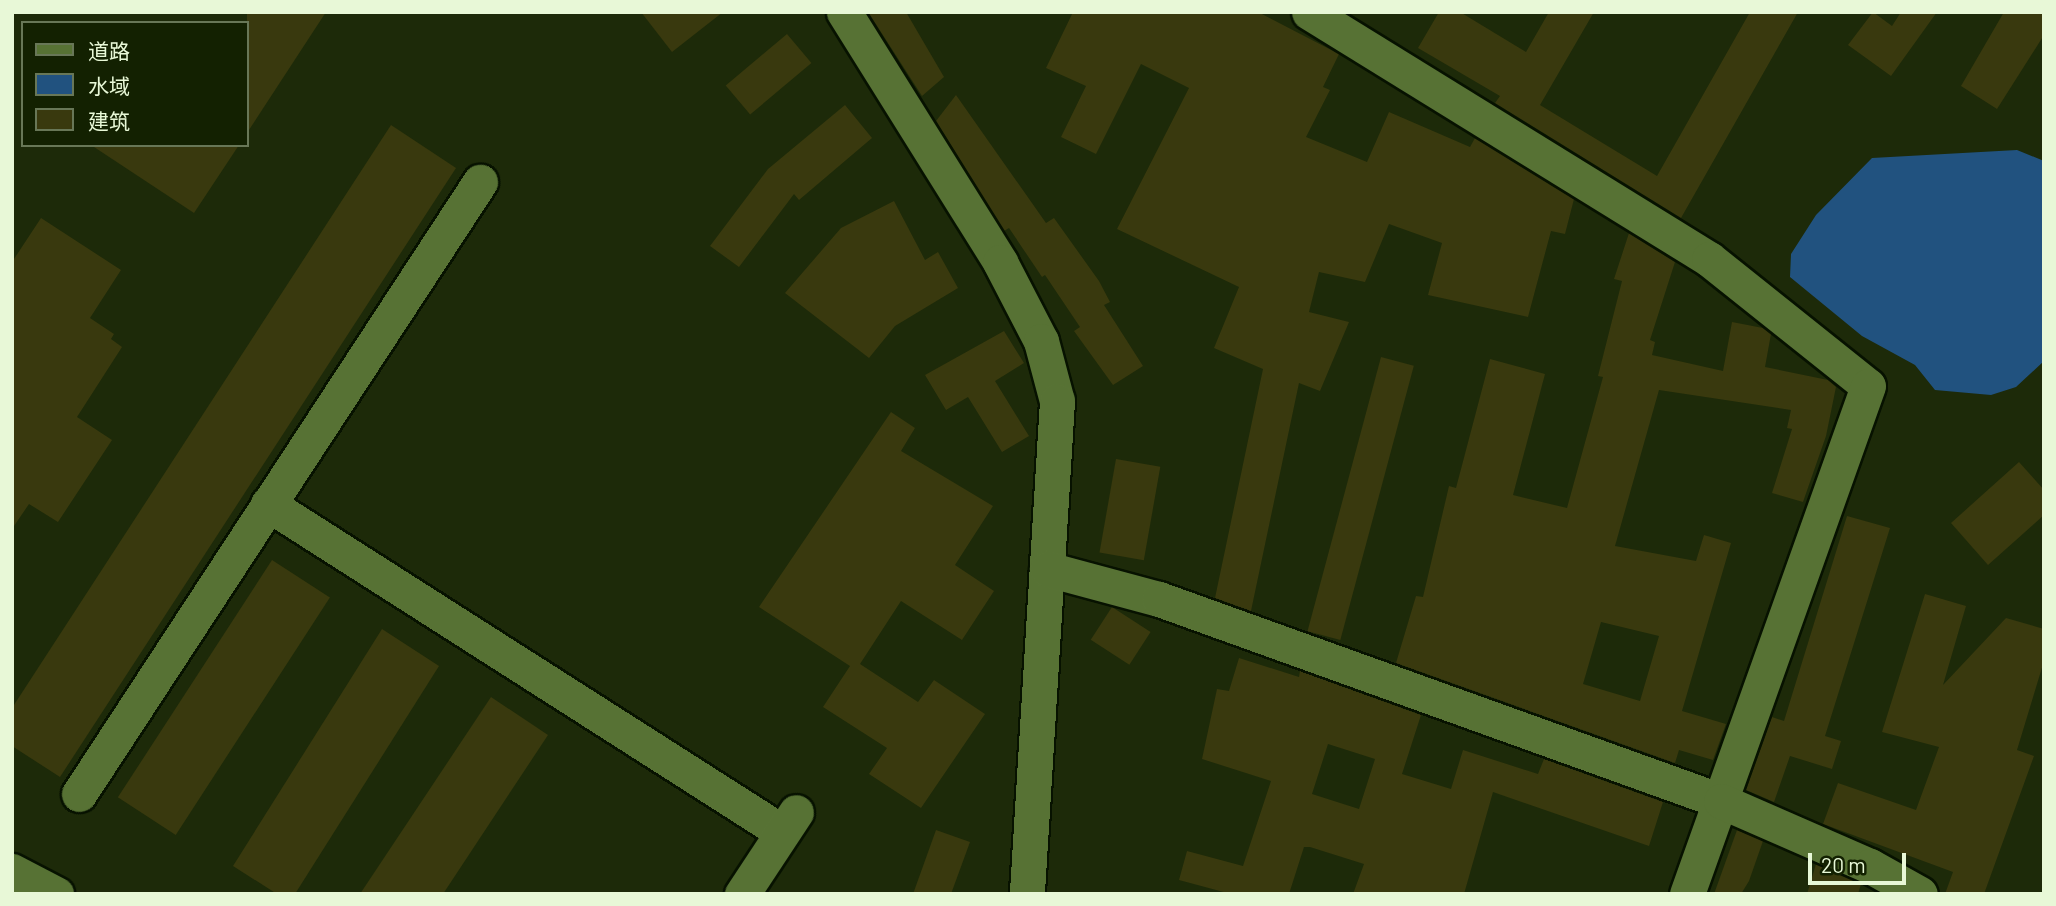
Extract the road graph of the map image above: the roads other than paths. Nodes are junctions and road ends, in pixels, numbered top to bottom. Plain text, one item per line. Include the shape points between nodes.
1 (844, 12) edge
2 (1310, 12) edge
3 (480, 182) dead end
4 (268, 504) junction
5 (1047, 569) junction
6 (79, 794) dead end
7 (1721, 801) junction
8 (12, 871) edge
9 (56, 894) edge
10 (742, 894) edge
11 (1027, 894) edge
12 (1687, 894) edge
13 (1920, 894) edge

1 - 5 street via 1000,262 1041,341 1057,401
2 - 7 street via 1709,259 1868,386
3 - 4 street
4 - 6 street
4 - 10 street via 789,822
5 - 7 street via 1159,598
5 - 11 street
7 - 12 street
7 - 13 street via 1870,866
8 - 9 street

